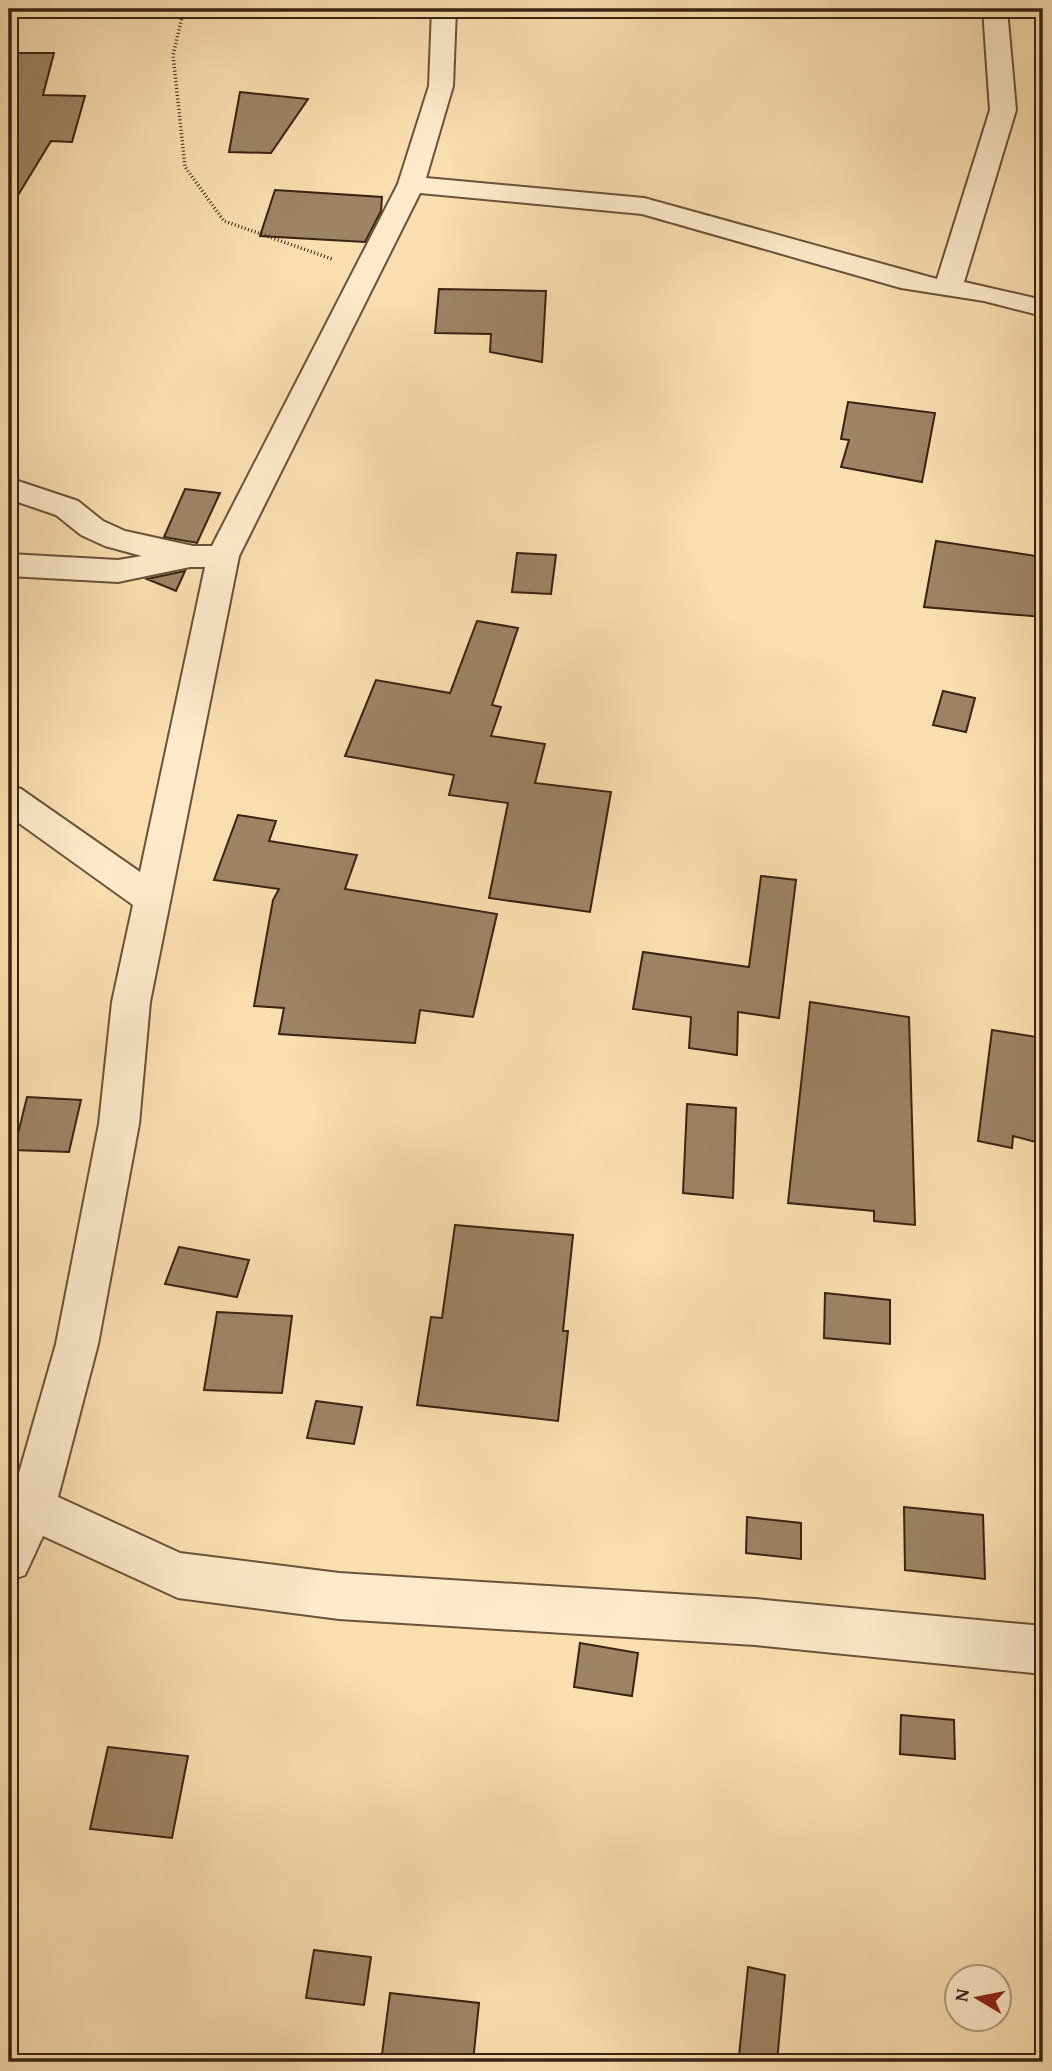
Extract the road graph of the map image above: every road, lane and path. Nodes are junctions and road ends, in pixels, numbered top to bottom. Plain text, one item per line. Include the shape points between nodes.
1 (184, 9) edge
2 (444, 9) edge
3 (995, 9) edge
4 (411, 184) junction
5 (375, 256) junction
6 (948, 289) junction
7 (1043, 308) edge
8 (9, 488) edge
9 (208, 557) junction
10 (9, 565) edge
11 (9, 799) edge
12 (151, 899) junction
13 (32, 1508) junction
14 (9, 1559) edge
15 (1043, 1650) edge

1 - 5 path via 173,55 185,167 224,221 330,260
2 - 4 street via 441,86
3 - 6 street via 1003,110
4 - 5 street
4 - 6 street via 644,206
5 - 9 street
6 - 7 street
8 - 9 street via 67,508 92,528 116,539
9 - 10 street via 118,571
9 - 12 street
11 - 12 street
12 - 13 street via 131,1002 119,1124 77,1345
13 - 14 street
13 - 15 street via 178,1575 339,1596 755,1622

